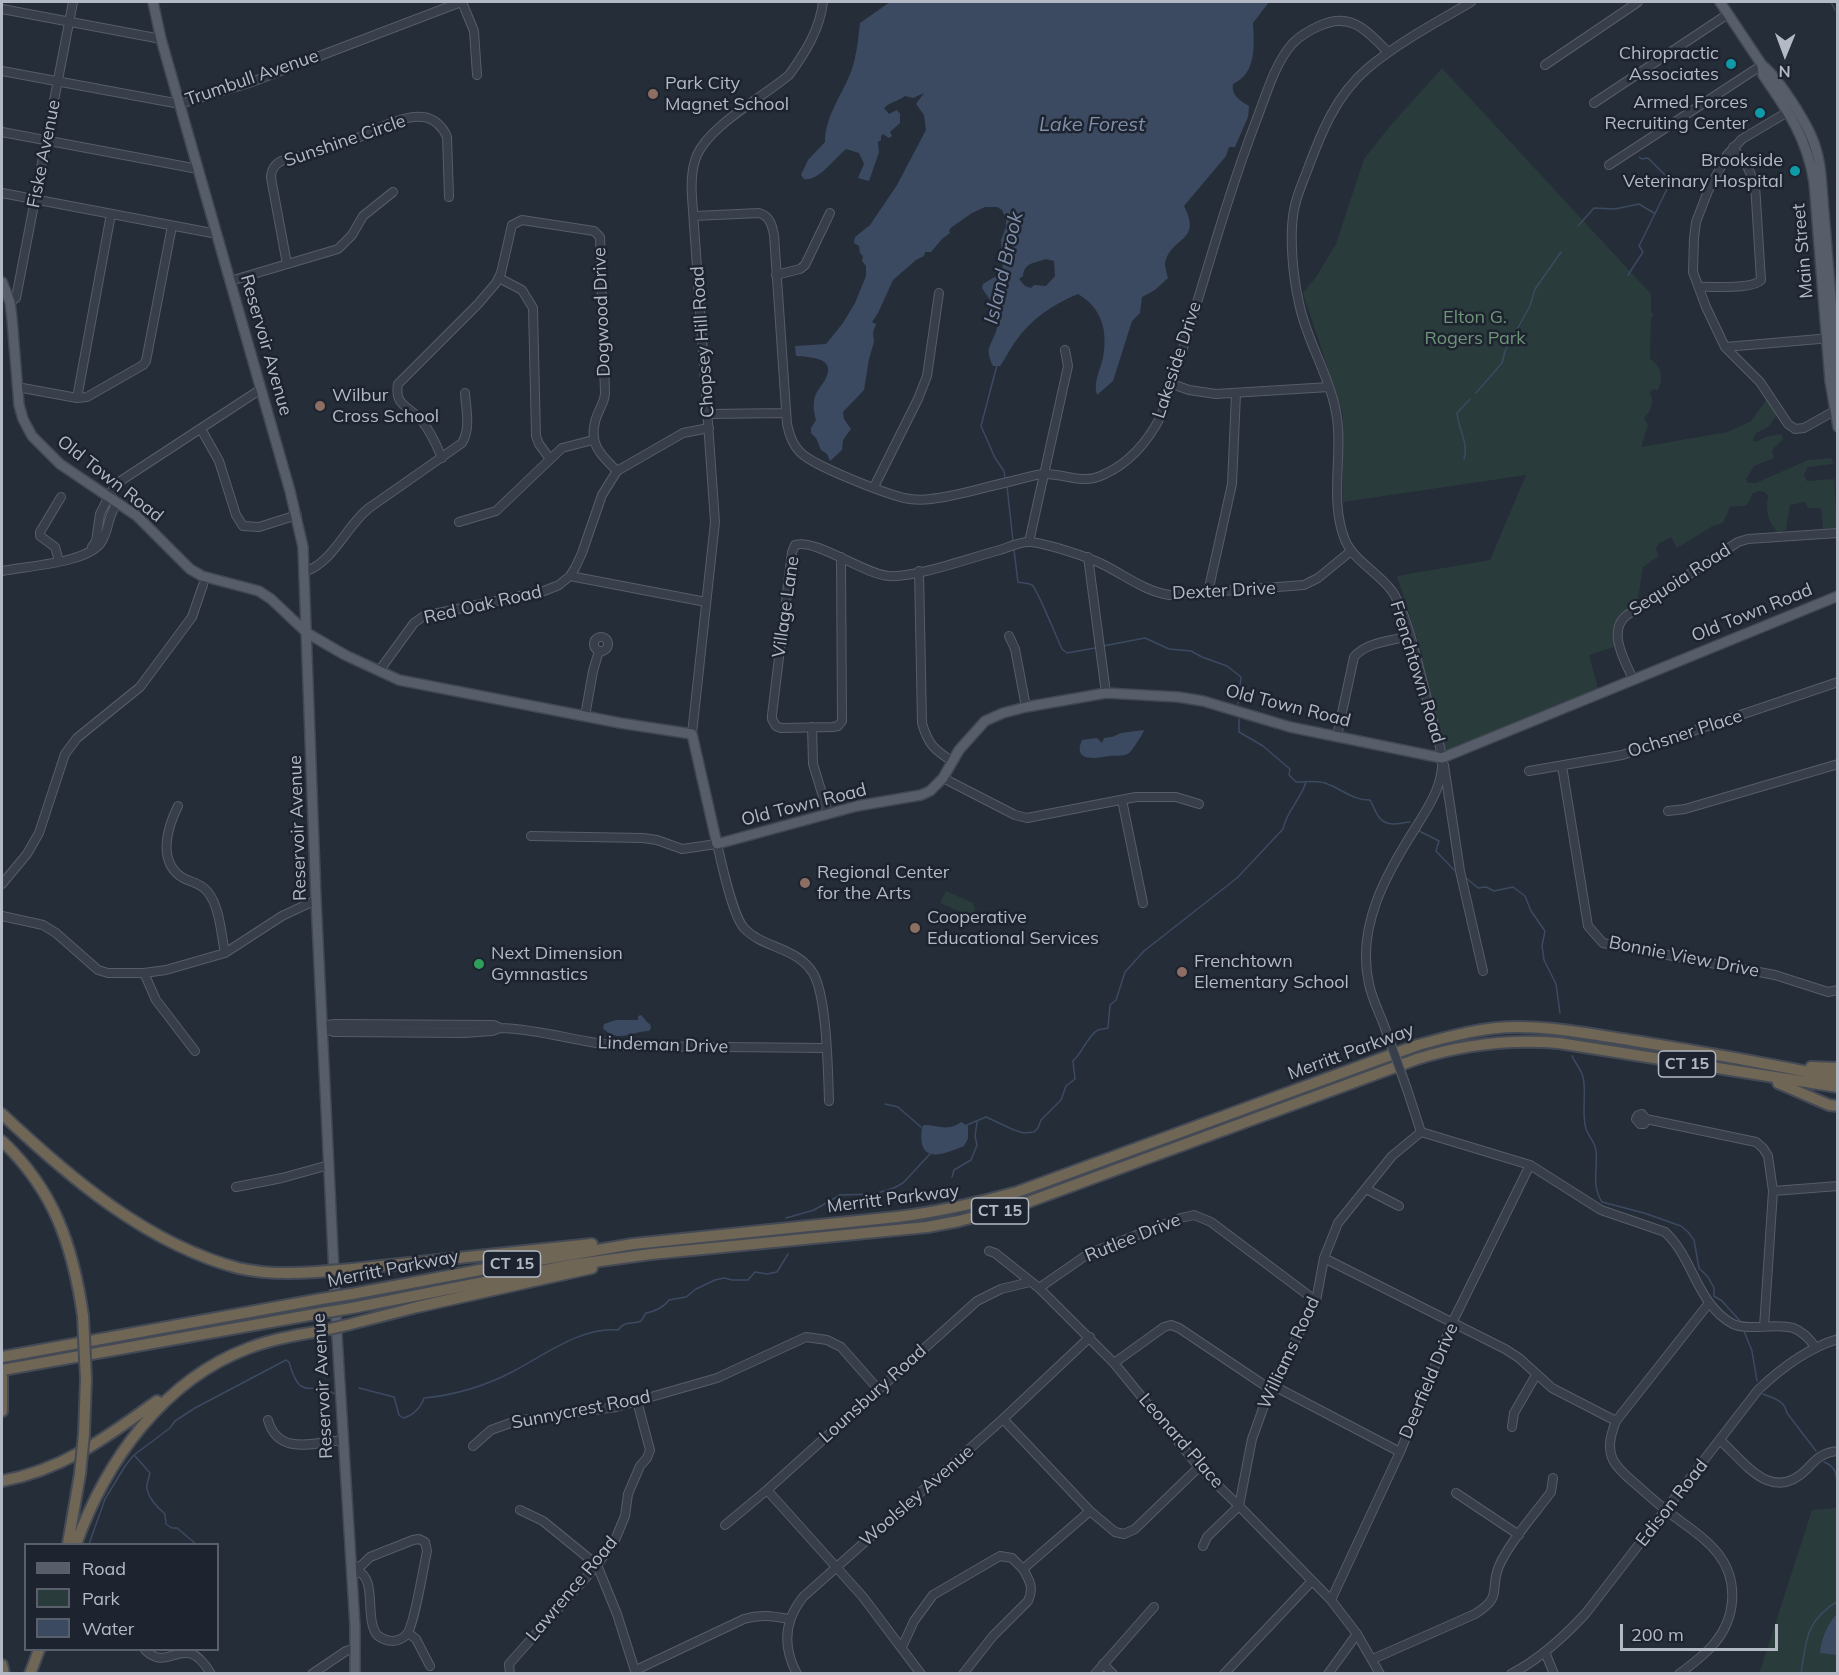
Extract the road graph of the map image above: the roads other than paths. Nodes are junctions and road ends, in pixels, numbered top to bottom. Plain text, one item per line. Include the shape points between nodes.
1 (73, 2) edge
2 (153, 2) edge
3 (462, 2) edge
4 (823, 2) edge
5 (1471, 2) edge
6 (1638, 2) edge
7 (1720, 2) edge
8 (2, 9) edge
9 (1728, 14) junction
10 (69, 23) junction
11 (161, 39) junction
12 (1388, 52) junction
13 (1545, 65) dead end
14 (1762, 65) junction
15 (2, 71) edge
16 (477, 75) dead end
17 (57, 81) junction
18 (1594, 103) dead end
19 (180, 104) junction
20 (1792, 110) junction
21 (2, 132) edge
22 (47, 140) junction
23 (1733, 147) junction
24 (1609, 165) dead end
25 (198, 169) junction
26 (393, 192) dead end
27 (2, 193) edge
28 (449, 197) dead end
29 (35, 200) junction
30 (830, 213) dead end
31 (111, 214) junction
32 (694, 216) junction
33 (172, 226) junction
34 (217, 234) junction
35 (287, 264) junction
36 (776, 275) junction
37 (499, 278) junction
38 (231, 281) junction
39 (2, 282) edge
40 (1699, 287) junction
41 (939, 293) dead end
42 (10, 302) junction
43 (1830, 338) junction
44 (1725, 346) junction
45 (1065, 350) dead end
46 (1172, 384) junction
47 (1838, 385) edge
48 (17, 387) junction
49 (1329, 387) junction
50 (261, 388) junction
51 (465, 393) dead end
52 (1236, 394) junction
53 (77, 398) junction
54 (1837, 408) edge
55 (786, 412) junction
56 (708, 414) junction
57 (1838, 427) edge
58 (709, 428) junction
59 (201, 429) junction
60 (593, 440) junction
61 (442, 458) junction
62 (550, 459) junction
63 (617, 471) junction
64 (1044, 474) junction
65 (874, 487) junction
66 (108, 496) junction
67 (62, 497) dead end
68 (118, 502) junction
69 (297, 515) junction
70 (459, 522) dead end
71 (1838, 532) edge
72 (1029, 542) junction
73 (1351, 551) junction
74 (841, 557) junction
75 (1088, 557) junction
76 (63, 560) junction
77 (2, 571) edge
78 (304, 572) junction
79 (920, 572) junction
80 (570, 576) junction
81 (203, 585) dead end
82 (1208, 592) junction
83 (1838, 596) edge
84 (706, 602) junction
85 (307, 633) junction
86 (1009, 636) dead end
87 (1409, 636) junction
88 (599, 651) dead end
89 (379, 671) junction
90 (1633, 679) junction
91 (1838, 682) edge
92 (1106, 693) junction
93 (1026, 707) junction
94 (585, 716) junction
95 (812, 727) junction
96 (692, 734) junction
97 (1337, 736) junction
98 (1442, 758) junction
99 (953, 762) junction
100 (1838, 764) edge
101 (1562, 766) junction
102 (1529, 771) dead end
103 (943, 778) junction
104 (1437, 790) junction
105 (1449, 791) junction
106 (1122, 800) junction
107 (1199, 804) dead end
108 (178, 806) dead end
109 (1668, 811) dead end
110 (828, 813) junction
111 (531, 837) dead end
112 (717, 844) junction
113 (2, 884) edge
114 (316, 900) junction
115 (1143, 903) dead end
116 (2, 916) edge
117 (225, 953) junction
118 (1483, 971) dead end
119 (144, 973) junction
120 (1838, 990) edge
121 (323, 1028) junction
122 (826, 1048) junction
123 (195, 1051) dead end
124 (1776, 1066) junction
125 (1838, 1068) edge
126 (1747, 1073) junction
127 (1838, 1078) edge
128 (1838, 1087) edge
129 (829, 1101) dead end
130 (1838, 1106) edge
131 (2, 1114) edge
132 (1646, 1119) dead end
133 (1421, 1132) junction
134 (2, 1142) edge
135 (329, 1165) junction
136 (1530, 1165) junction
137 (1838, 1186) edge
138 (236, 1187) dead end
139 (1366, 1189) junction
140 (1773, 1191) junction
141 (1399, 1206) dead end
142 (673, 1240) junction
143 (684, 1251) junction
144 (989, 1251) dead end
145 (1324, 1258) junction
146 (1030, 1282) junction
147 (1039, 1288) junction
148 (1316, 1301) junction
149 (1709, 1303) junction
150 (1453, 1321) junction
151 (1764, 1327) junction
152 (1090, 1337) junction
153 (1838, 1339) edge
154 (1816, 1348) junction
155 (2, 1357) edge
156 (1114, 1363) junction
157 (2, 1370) edge
158 (205, 1370) junction
159 (1536, 1375) junction
160 (2, 1377) edge
161 (1271, 1387) junction
162 (878, 1389) junction
163 (2, 1397) edge
164 (637, 1401) junction
165 (2, 1411) edge
166 (268, 1419) dead end
167 (1004, 1419) junction
168 (1616, 1421) junction
169 (1512, 1426) dead end
170 (343, 1440) junction
171 (1720, 1440) junction
172 (473, 1446) dead end
173 (1838, 1451) edge
174 (1400, 1452) junction
175 (1199, 1467) junction
176 (1553, 1478) dead end
177 (2, 1481) edge
178 (767, 1490) junction
179 (1456, 1493) dead end
180 (1239, 1506) junction
181 (520, 1510) dead end
182 (1666, 1510) junction
183 (1090, 1511) junction
184 (725, 1525) dead end
185 (1519, 1534) junction
186 (68, 1543) edge
187 (77, 1543) edge
188 (1203, 1546) dead end
189 (597, 1565) junction
190 (836, 1567) junction
191 (1023, 1569) junction
192 (351, 1570) junction
193 (1311, 1582) junction
194 (1331, 1600) junction
195 (1154, 1607) dead end
196 (789, 1619) junction
197 (408, 1632) junction
198 (1358, 1634) junction
199 (902, 1647) junction
200 (356, 1648) junction
201 (39, 1651) edge
202 (146, 1651) edge
203 (1545, 1652) junction
204 (1373, 1659) junction
205 (1103, 1664) junction
206 (2, 1665) edge
207 (430, 1666) dead end
208 (636, 1672) edge
209 (4, 1674) edge
210 (30, 1674) edge
211 (211, 1674) edge
212 (312, 1674) edge
213 (355, 1674) edge
214 (510, 1674) edge
215 (797, 1674) edge
216 (921, 1674) edge
217 (963, 1674) edge
218 (1095, 1674) edge
219 (1113, 1674) edge
220 (1224, 1674) edge
221 (1328, 1674) edge
222 (1380, 1674) edge
223 (1511, 1674) edge
224 (1554, 1674) edge
225 (1679, 1674) edge

1 - 10 street, Fiske Avenue
2 - 11 main road, Reservoir Avenue
3 - 16 street via 474,32
3 - 19 street, Trumbull Avenue via 249,83
4 - 32 street, Chopsey Hill Road via 816,30 789,75 710,136 698,154 691,179
5 - 12 street, Frenchtown Road
6 - 13 street
7 - 9 main road, Main Street
8 - 10 street
9 - 14 main road, Main Street
9 - 18 street
10 - 11 street
10 - 17 street, Fiske Avenue
11 - 19 main road, Reservoir Avenue
12 - 46 street, Lakeside Drive via 1357,25 1342,20 1324,24 1300,37 1282,57 1233,184
12 - 49 street, Frenchtown Road via 1357,78 1333,109 1293,213 1298,301
14 - 20 main road, Main Street via 1763,75
14 - 24 street
15 - 17 street, Trumbull Avenue
17 - 19 street, Trumbull Avenue
17 - 22 street, Fiske Avenue
19 - 25 main road, Reservoir Avenue
20 - 23 street
20 - 43 main road, Main Street via 1816,168
21 - 22 street
22 - 25 street
22 - 29 street, Fiske Avenue
23 - 40 street via 1696,222 1692,265
23 - 40 street via 1754,178 1757,191 1760,282
25 - 34 main road, Reservoir Avenue
26 - 35 street via 363,216 338,249
27 - 29 street
28 - 35 street, Sunshine Circle via 447,137 436,122 423,117 400,120 340,144 281,161 272,170 271,178
29 - 31 street
29 - 42 street, Fiske Avenue via 16,298
30 - 36 street via 805,265
31 - 33 street
31 - 53 street
32 - 36 street, Lakeside Drive via 764,214 773,229
32 - 56 street, Chopsey Hill Road
33 - 34 street
33 - 53 street via 146,361 91,396
34 - 38 main road, Reservoir Avenue
35 - 38 street
36 - 55 street, Lakeside Drive
37 - 60 street, Dogwood Drive via 511,228 518,221 598,234 605,394
37 - 61 street, Dogwood Drive via 398,384 398,399 422,420
37 - 62 street via 522,290 533,308 536,436
38 - 50 main road, Reservoir Avenue
39 - 42 main road, Old Town Road
40 - 44 street
41 - 65 street via 927,376
42 - 48 main road, Old Town Road
43 - 44 street
43 - 47 main road, Main Street
43 - 54 main road, Main Street via 1833,406
44 - 54 street via 1760,382 1791,427 1804,428
45 - 64 street via 1068,366
46 - 52 street via 1198,392
46 - 64 street, Lakeside Drive via 1149,437 1114,469 1082,480
48 - 53 street
48 - 66 main road, Old Town Road via 20,412 32,436 60,464
49 - 52 street
49 - 73 street, Frenchtown Road via 1337,420 1339,522
50 - 59 street
50 - 69 main road, Reservoir Avenue
51 - 61 street via 466,435 459,447
52 - 82 street via 1232,484
54 - 57 main road, Main Street
55 - 56 street
55 - 65 street, Lakeside Drive via 792,442 807,459
56 - 58 street, Chopsey Hill Road
58 - 63 street via 683,433
58 - 84 street, Chopsey Hill Road via 715,522
59 - 66 street via 122,480
59 - 69 street via 219,461 243,526 259,527
60 - 62 street via 564,447
60 - 63 street
61 - 78 street via 364,512 320,564
62 - 70 street via 499,510
63 - 80 street via 602,495
64 - 65 street, Lakeside Drive via 922,500
64 - 72 street
66 - 68 main road, Old Town Road
66 - 76 street via 94,544 86,552
67 - 76 street via 40,536 55,547
68 - 76 street via 111,510 98,546 83,556
68 - 85 main road, Old Town Road via 190,569 202,576 259,591
69 - 78 main road, Reservoir Avenue
71 - 90 street, Sequoia Road via 1738,542 1627,615 1619,623 1617,635
72 - 75 street, Dexter Drive
72 - 79 street, Dexter Drive
73 - 82 street, Dexter Drive via 1304,585
73 - 87 street, Frenchtown Road via 1391,590
74 - 79 street, Village Lane via 885,576
74 - 95 street via 842,721 838,726
74 - 95 street, Village Lane via 803,543 795,545 792,552 772,719 781,728
75 - 82 street, Dexter Drive via 1154,592
75 - 92 street
76 - 77 street
78 - 85 main road, Reservoir Avenue
79 - 99 street via 922,723 932,746
80 - 84 street
80 - 89 street, Red Oak Road via 544,591 424,616 414,623
81 - 113 street via 192,617 140,687 77,738 65,754 39,833
83 - 90 main road, Old Town Road
84 - 96 street, Chopsey Hill Road
85 - 89 main road, Old Town Road
85 - 114 main road, Reservoir Avenue
86 - 93 street
87 - 97 street via 1371,646 1354,657
87 - 98 street, Frenchtown Road
88 - 94 street
89 - 94 main road, Old Town Road via 423,686
90 - 98 main road, Old Town Road
91 - 101 street, Ochsner Place via 1623,754
92 - 93 main road, Old Town Road
92 - 97 main road, Old Town Road via 1203,701 1290,727
93 - 99 main road, Old Town Road via 980,725
94 - 96 main road, Old Town Road
95 - 110 street via 813,764
96 - 112 main road
97 - 98 main road, Old Town Road
98 - 104 street, Frenchtown Road
98 - 105 street
99 - 103 main road, Old Town Road
100 - 109 street
101 - 102 street, Ochsner Place
101 - 120 street, Bonnie View Drive via 1588,926 1603,943 1775,975 1828,992
103 - 106 street via 1027,818
103 - 110 main road, Old Town Road via 921,795
104 - 105 street
104 - 133 street, Frenchtown Road, bridge via 1376,898 1365,945 1369,985
105 - 118 street via 1460,871
106 - 107 street via 1176,797
106 - 115 street
108 - 117 street via 169,831 168,861 184,879 208,891 215,905
110 - 112 main road, Old Town Road
111 - 112 street via 643,838 682,849
112 - 122 street via 743,927 798,958 815,976
114 - 117 street via 282,916
114 - 121 main road, Reservoir Avenue
116 - 119 street via 43,925 98,970
117 - 119 street
119 - 123 street via 156,1000
121 - 122 street, Lindeman Drive via 334,1032 500,1028 548,1032 621,1047
121 - 135 main road, Reservoir Avenue
122 - 129 street
124 - 125 highway
124 - 127 highway, Merritt Parkway / CT 15
124 - 142 highway, Merritt Parkway / CT 15 via 1552,1029 1486,1029 1418,1045 1017,1192 966,1206
126 - 128 highway, Merritt Parkway / CT 15
126 - 130 highway
126 - 143 highway, Merritt Parkway / CT 15 via 1559,1042 1472,1045 1417,1059 992,1213 927,1227
131 - 142 highway, bridge via 39,1148 140,1224 210,1259 240,1268 290,1274 656,1238
132 - 140 street via 1756,1142 1768,1156
133 - 136 street
133 - 139 street, Williams Road via 1392,1156
134 - 186 highway, bridge via 32,1174 55,1212 72,1261 83,1316 84,1434
135 - 138 street
135 - 170 main road, Reservoir Avenue
136 - 149 street via 1601,1210 1665,1232
136 - 150 street, Deerfield Drive
137 - 140 street
139 - 141 street
139 - 145 street, Williams Road via 1338,1223
140 - 151 street
142 - 155 highway, Merritt Parkway / CT 15, bridge via 566,1255
143 - 157 highway, Merritt Parkway / CT 15, bridge via 571,1264 352,1308
143 - 158 highway, bridge via 675,1256 557,1275 250,1347
144 - 146 street, Leonard Place
145 - 148 street, Williams Road
145 - 150 street
146 - 147 street, Leonard Place
146 - 162 street, Lounsbury Road via 977,1300
147 - 148 street, Rutlee Drive via 1088,1254 1194,1215 1211,1222
147 - 152 street, Leonard Place
148 - 161 street, Williams Road
149 - 151 street via 1736,1326
149 - 168 street
150 - 159 street via 1519,1358
150 - 174 street, Deerfield Drive
151 - 154 street via 1797,1328
152 - 156 street, Leonard Place
152 - 167 street, Woolsley Avenue
153 - 154 street, Edison Road
154 - 171 street, Edison Road via 1758,1390
156 - 161 street via 1171,1325
156 - 175 street, Leonard Place
158 - 177 highway via 90,1448 40,1472
158 - 187 highway via 154,1412 116,1459
159 - 168 street via 1552,1388
159 - 169 street via 1514,1413
160 - 163 highway
161 - 174 street
161 - 180 street, Williams Road via 1252,1439
162 - 164 street, Sunnycrest Road via 841,1347 806,1336 717,1378
162 - 178 street, Lounsbury Road
163 - 165 highway
164 - 172 street, Sunnycrest Road via 516,1421 491,1430
164 - 189 street, Lawrence Road via 650,1453 628,1494 621,1529
166 - 170 street via 271,1431 290,1444
167 - 183 street
167 - 190 street, Woolsley Avenue
168 - 182 street via 1610,1442 1613,1460
170 - 192 main road, Reservoir Avenue
171 - 173 street via 1761,1478 1774,1483 1786,1484 1820,1456
171 - 182 street, Edison Road
174 - 194 street, Deerfield Drive
175 - 180 street, Leonard Place
175 - 183 street via 1135,1530 1115,1532
176 - 185 street via 1551,1491
178 - 184 street, Lounsbury Road
178 - 190 street
179 - 185 street
180 - 188 street
180 - 193 street, Leonard Place
181 - 189 street via 543,1521
182 - 203 street, Edison Road via 1586,1613
182 - 225 street via 1702,1535 1719,1554 1733,1591 1724,1631 1716,1643
183 - 191 street
185 - 204 street via 1499,1566 1494,1594 1486,1607
189 - 208 street
189 - 214 street, Lawrence Road via 509,1664
190 - 196 street, Woolsley Avenue via 803,1597
190 - 199 street
191 - 199 street via 1012,1558 1000,1556 933,1595 914,1621
191 - 217 street via 1031,1582 1028,1601
192 - 197 street via 367,1580 377,1635 394,1641
192 - 197 street via 371,1556 413,1540 425,1542 427,1551
192 - 200 main road, Reservoir Avenue
193 - 194 street, Leonard Place
193 - 220 street
194 - 198 street, Leonard Place
195 - 205 street
196 - 208 street via 767,1615 744,1619
196 - 215 street via 787,1645
197 - 207 street
198 - 204 street, Leonard Place
198 - 221 street
199 - 216 street
200 - 212 street
200 - 213 main road, Reservoir Avenue
201 - 210 highway
202 - 211 street via 155,1663 162,1665 186,1656 196,1657
203 - 223 street, Edison Road
203 - 224 street
204 - 222 street, Leonard Place
205 - 218 street
205 - 219 street
206 - 209 highway

